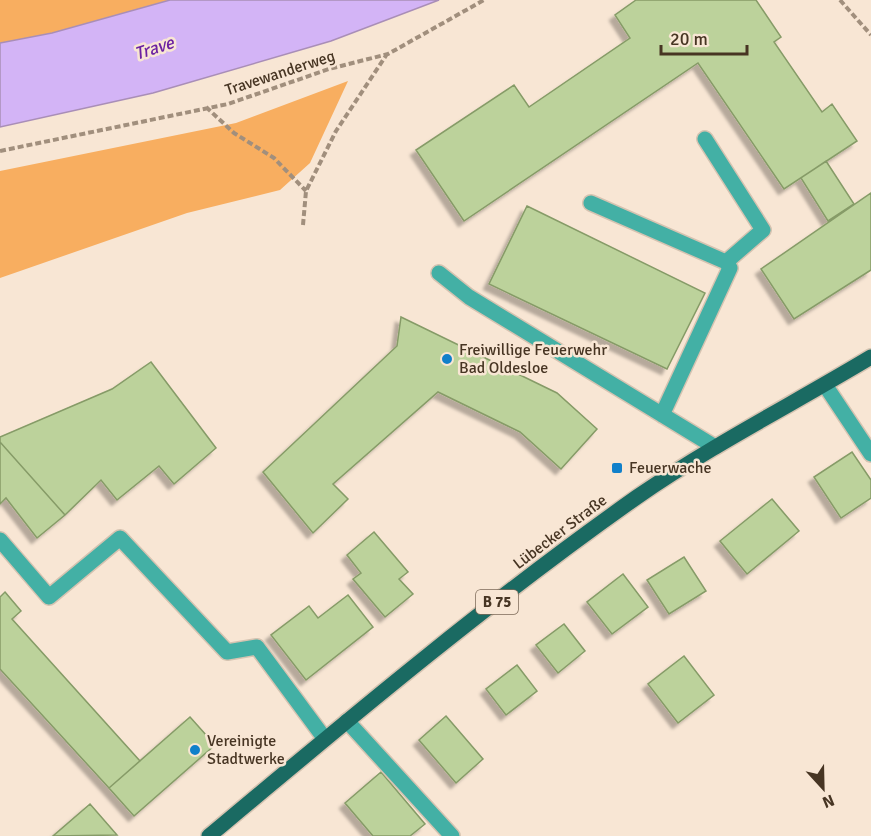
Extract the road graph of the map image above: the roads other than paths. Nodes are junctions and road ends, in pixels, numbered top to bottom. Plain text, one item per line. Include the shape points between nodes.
1 (705, 140) dead end
2 (591, 203) dead end
3 (726, 262) junction
4 (439, 273) dead end
5 (871, 357) edge
6 (825, 385) junction
7 (662, 415) junction
8 (715, 447) junction
9 (871, 454) edge
10 (0, 540) edge
11 (346, 721) junction
12 (325, 740) junction
13 (209, 836) edge
14 (452, 836) edge

1 - 3 lane via 763,230
2 - 3 lane
3 - 7 lane via 730,268
4 - 7 lane via 468,297
5 - 6 main road, Lübecker Straße / B 75
6 - 8 main road, Lübecker Straße / B 75
6 - 9 lane
7 - 8 lane
8 - 11 main road, Lübecker Straße / B 75 via 636,498 426,655
10 - 12 lane via 49,597 120,538 227,652 257,647
11 - 12 main road, Lübecker Straße / B 75
11 - 14 lane
12 - 13 main road, Lübecker Straße / B 75

